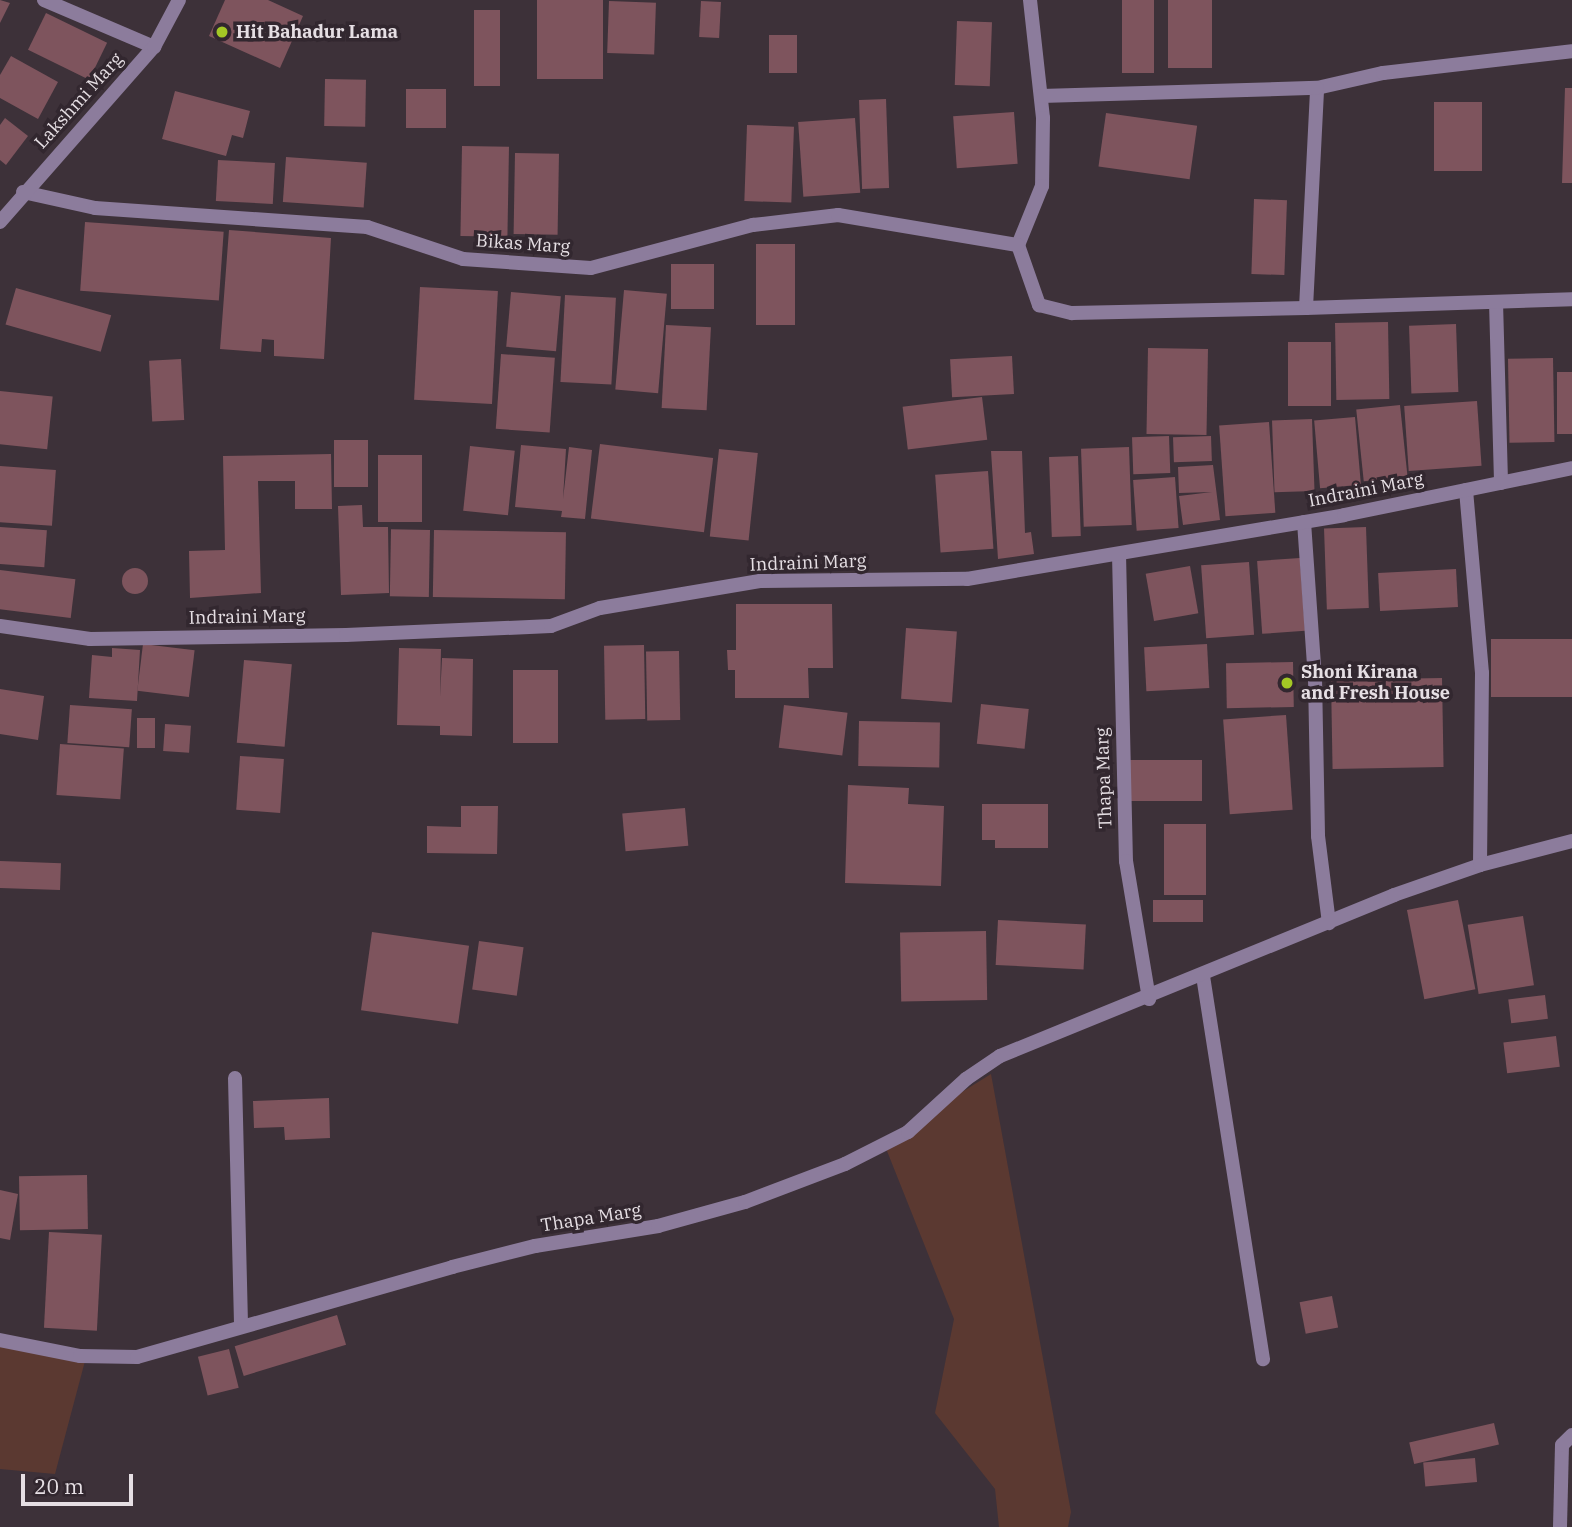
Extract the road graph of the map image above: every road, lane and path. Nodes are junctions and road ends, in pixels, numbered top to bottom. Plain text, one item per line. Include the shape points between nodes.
1 (44, 0) edge
2 (179, 0) edge
3 (1030, 0) edge
4 (154, 47) junction
5 (1572, 51) edge
6 (1317, 88) junction
7 (1041, 96) junction
8 (23, 192) junction
9 (0, 222) edge
10 (1018, 244) junction
11 (1572, 299) edge
12 (1496, 302) junction
13 (1306, 308) junction
14 (1572, 468) edge
15 (1501, 483) junction
16 (1466, 489) junction
17 (1304, 522) junction
18 (1119, 554) junction
19 (0, 626) edge
20 (1572, 841) edge
21 (1480, 865) junction
22 (1329, 923) junction
23 (1203, 976) junction
24 (1149, 999) junction
25 (235, 1079) dead end
26 (241, 1327) junction
27 (0, 1340) edge
28 (1263, 1359) dead end
29 (1572, 1435) edge
30 (1560, 1527) edge

1 - 4 street
2 - 4 street, Lakshmi Marg
3 - 7 street
4 - 8 street, Lakshmi Marg
5 - 6 street via 1382,73
6 - 7 street
6 - 13 street
7 - 10 street via 1042,186
8 - 9 street, Lakshmi Marg
8 - 10 street, Bikas Marg via 95,208 367,227 463,259 591,268 753,225 838,215
10 - 13 street via 1039,304 1072,313
11 - 12 street
12 - 13 street
12 - 15 street
14 - 15 street, Indraini Marg
15 - 16 street, Indraini Marg
16 - 17 street, Indraini Marg
16 - 21 street via 1482,673
17 - 18 street, Indraini Marg
17 - 22 street via 1315,678 1318,836
18 - 19 street, Indraini Marg via 967,579 760,581 600,608 551,626 90,639
18 - 24 street, Thapa Marg via 1126,861
20 - 21 street, Thapa Marg
21 - 22 street, Thapa Marg
22 - 23 street, Thapa Marg
23 - 24 street, Thapa Marg
23 - 28 street
24 - 26 street, Thapa Marg via 1000,1056 966,1079 908,1132 845,1164 745,1202 658,1226 535,1246
25 - 26 street
26 - 27 street, Thapa Marg via 137,1357 80,1356
29 - 30 street via 1562,1445

